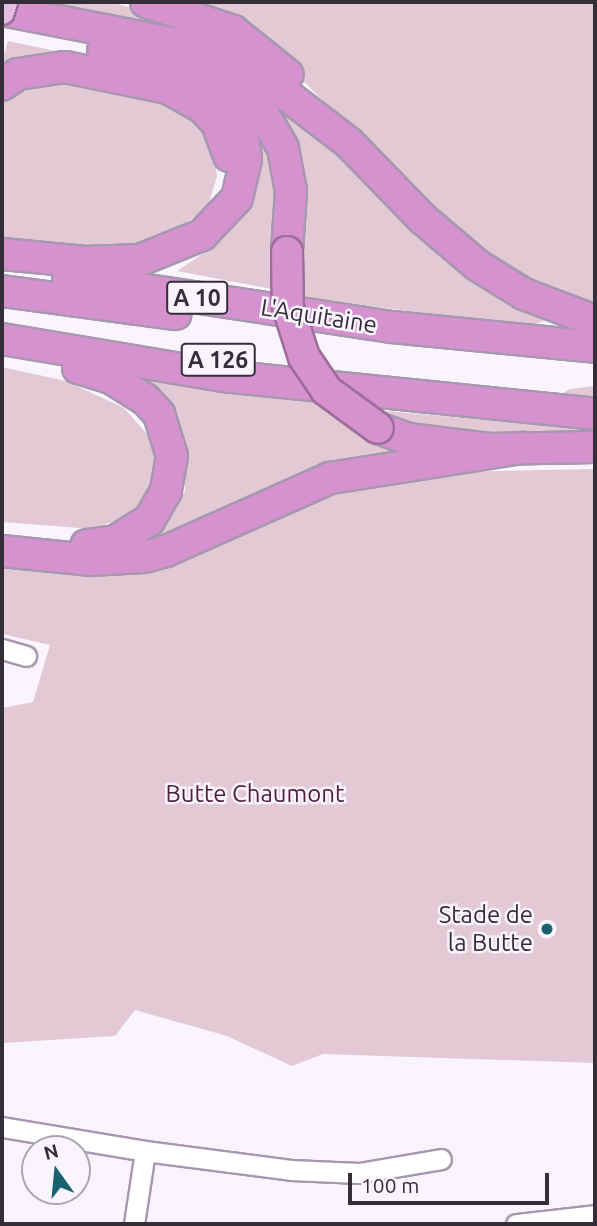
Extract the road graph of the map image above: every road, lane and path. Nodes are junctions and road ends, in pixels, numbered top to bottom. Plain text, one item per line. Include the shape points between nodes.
1 (5, 2) edge
2 (146, 2) edge
3 (2, 11) edge
4 (2, 31) edge
5 (116, 52) junction
6 (2, 85) edge
7 (349, 144) junction
8 (215, 222) junction
9 (2, 254) edge
10 (2, 268) edge
11 (2, 291) edge
12 (2, 318) edge
13 (595, 321) edge
14 (392, 327) junction
15 (2, 340) edge
16 (595, 347) edge
17 (435, 400) junction
18 (595, 414) edge
19 (595, 447) edge
20 (522, 448) junction
21 (2, 537) edge
22 (2, 551) edge
23 (2, 649) edge
24 (26, 656) dead end
25 (2, 1127) edge
26 (145, 1151) junction
27 (441, 1159) dead end
28 (595, 1216) edge
29 (134, 1224) edge
30 (516, 1224) edge

1 - 3 main road, bridge
2 - 7 highway via 198,17 254,45 335,122
3 - 7 highway via 187,46 251,68
4 - 5 highway
5 - 8 highway via 200,77 220,93 233,112 243,136 243,180 237,198
5 - 20 highway, bridge via 127,50 204,65 227,77 259,106 283,148 289,169 287,299 304,357 335,398 377,428 441,445
6 - 8 highway via 18,74 65,67 187,96 217,124 230,164
7 - 13 highway via 423,219 477,265 524,294
8 - 9 highway via 183,246 140,260 99,263
10 - 14 highway, L'Aquitaine / A 10
11 - 14 highway, A 126 via 208,317 331,328
12 - 17 highway, A 126
14 - 16 highway, L'Aquitaine / A 10
15 - 17 highway via 223,376
15 - 21 highway via 30,356 127,386 159,414 172,456 171,477 160,505 134,533 99,545
17 - 18 highway
19 - 20 highway
20 - 22 highway via 330,478 144,557 90,560
23 - 24 street
25 - 26 street
26 - 27 street via 292,1170 359,1173
26 - 29 street
28 - 30 street

